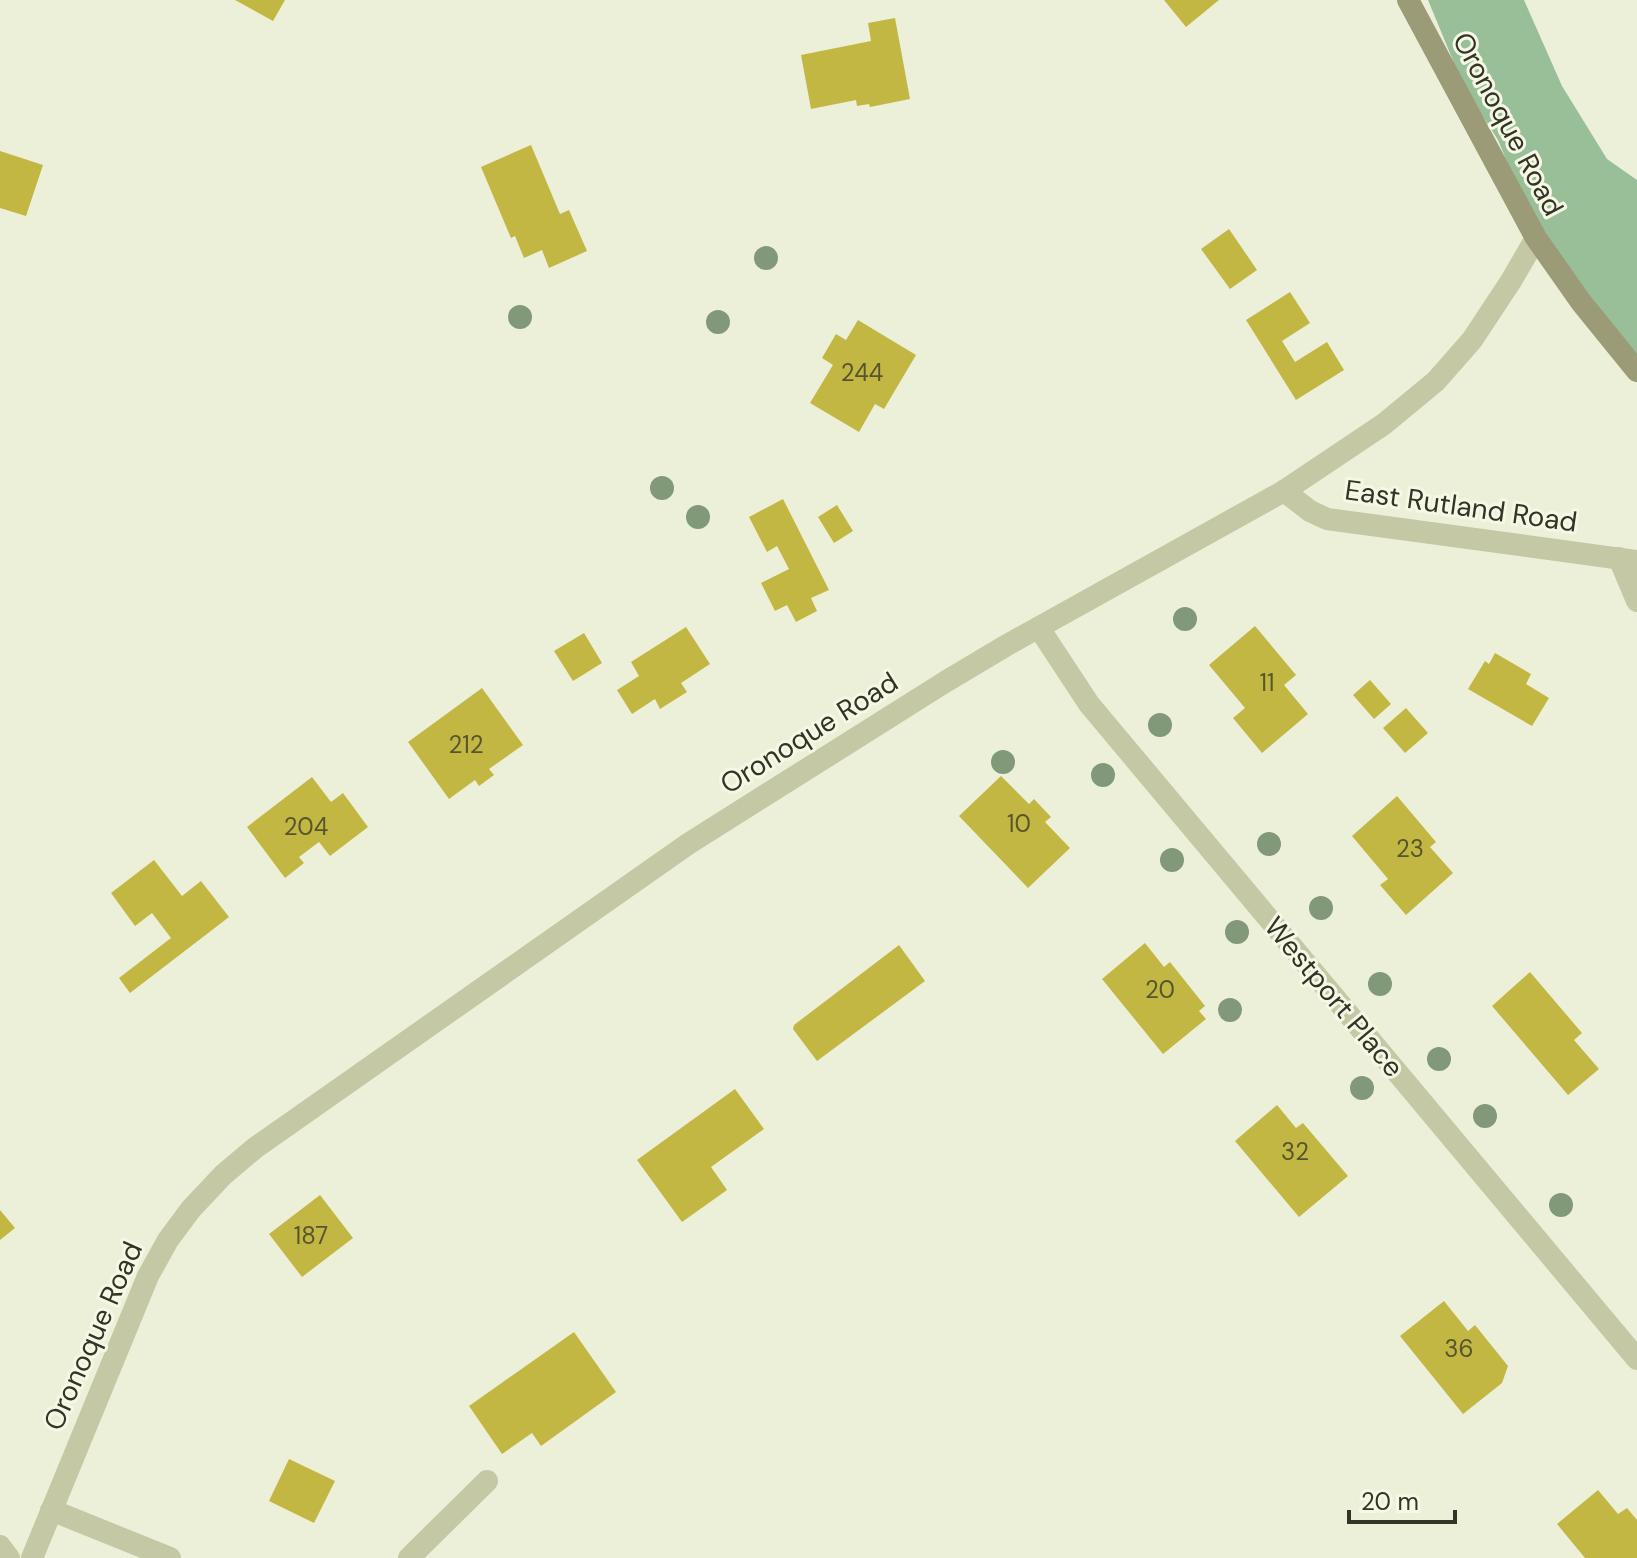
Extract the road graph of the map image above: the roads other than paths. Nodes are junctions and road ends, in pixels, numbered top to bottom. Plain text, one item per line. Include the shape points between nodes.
1 (1408, 0) edge
2 (1536, 238) junction
3 (1637, 371) edge
4 (1284, 491) junction
5 (1628, 560) edge
6 (1637, 601) edge
7 (1039, 628) junction
8 (1637, 1359) edge
9 (487, 1481) dead end
10 (51, 1510) junction
11 (0, 1546) edge
12 (9, 1558) edge
13 (32, 1558) edge
14 (170, 1558) edge
15 (409, 1558) edge

1 - 2 main road, Oronoque Road
2 - 3 main road
2 - 4 street, Oronoque Road via 1472,340 1436,381 1384,424
4 - 5 street, East Rutland Road via 1327,519
4 - 7 street, Oronoque Road
5 - 6 street
7 - 8 street, Westport Place via 1089,704
7 - 10 street, Oronoque Road via 688,844 297,1116 223,1175 191,1209 148,1276
9 - 15 street
10 - 13 street, Oronoque Road
10 - 14 street
11 - 12 street

